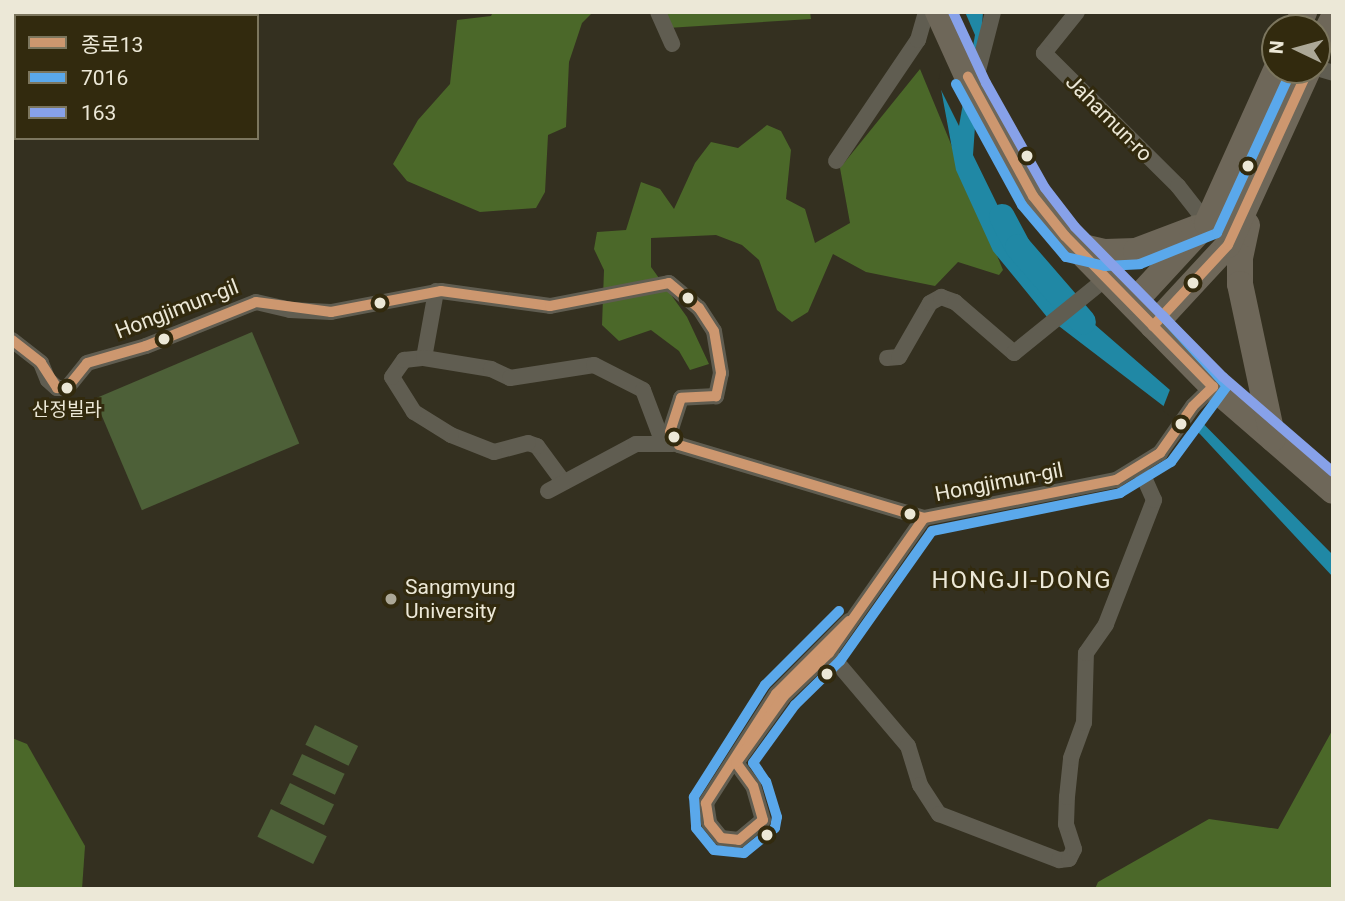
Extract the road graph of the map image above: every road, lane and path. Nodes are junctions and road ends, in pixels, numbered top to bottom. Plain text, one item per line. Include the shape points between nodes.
1 (658, 12) edge
2 (926, 12) edge
3 (938, 12) edge
4 (993, 12) edge
5 (1077, 12) edge
6 (672, 44) dead end
7 (971, 83) junction
8 (1270, 84) edge
9 (1302, 84) edge
10 (836, 160) dead end
11 (1257, 181) junction
12 (1207, 223) junction
13 (1074, 245) junction
14 (1108, 277) junction
15 (436, 291) junction
16 (1134, 302) junction
17 (1153, 326) junction
18 (12, 340) edge
19 (424, 358) junction
20 (887, 358) dead end
21 (1256, 358) junction
22 (1213, 387) junction
23 (1273, 439) junction
24 (671, 444) junction
25 (1140, 468) junction
26 (562, 480) junction
27 (548, 491) dead end
28 (1333, 491) edge
29 (923, 518) junction
30 (849, 621) junction
31 (829, 653) junction

1 - 6 street
2 - 10 street via 918,40
3 - 7 main road
4 - 7 street
5 - 12 street, Jahamun-ro via 1044,53 1178,186
7 - 13 main road via 1033,196
8 - 12 main road
9 - 11 main road
11 - 17 main road via 1228,245
11 - 21 main road via 1240,257
12 - 13 main road via 1136,251 1105,252
12 - 16 main road
13 - 14 main road
14 - 16 main road
14 - 20 street via 1014,353 955,302 941,297 929,303 898,357
15 - 18 street, Hongjimun-gil via 331,312 246,304 146,346 87,363 67,388 57,388 41,363
15 - 19 street
15 - 24 street, Hongjimun-gil via 550,306 669,283 678,287 714,331 721,373 716,396 681,398 670,432
16 - 17 main road
17 - 22 main road
19 - 24 street via 491,369 510,378 594,365 643,390
19 - 26 street via 404,360 392,377 414,412 451,435 494,452 528,443 537,446
21 - 22 main road via 1239,380
21 - 23 main road
22 - 23 main road
22 - 25 street, Hongjimun-gil via 1193,406 1160,453
23 - 28 main road
24 - 26 street, Hongjimun-gil via 636,444
24 - 29 street, Hongjimun-gil
25 - 29 street, Hongjimun-gil via 1116,480 1039,498
25 - 31 street via 1154,500 1119,594 1086,653 1084,723 1069,771 1066,824 1074,849 1069,859 1059,860 939,814 920,785 908,746
26 - 27 street, Hongjimun-gil
29 - 30 street
30 - 31 street
30 - 31 street via 776,694 706,803 709,823 721,838 738,840 754,832 763,820 761,806 736,763 784,696

